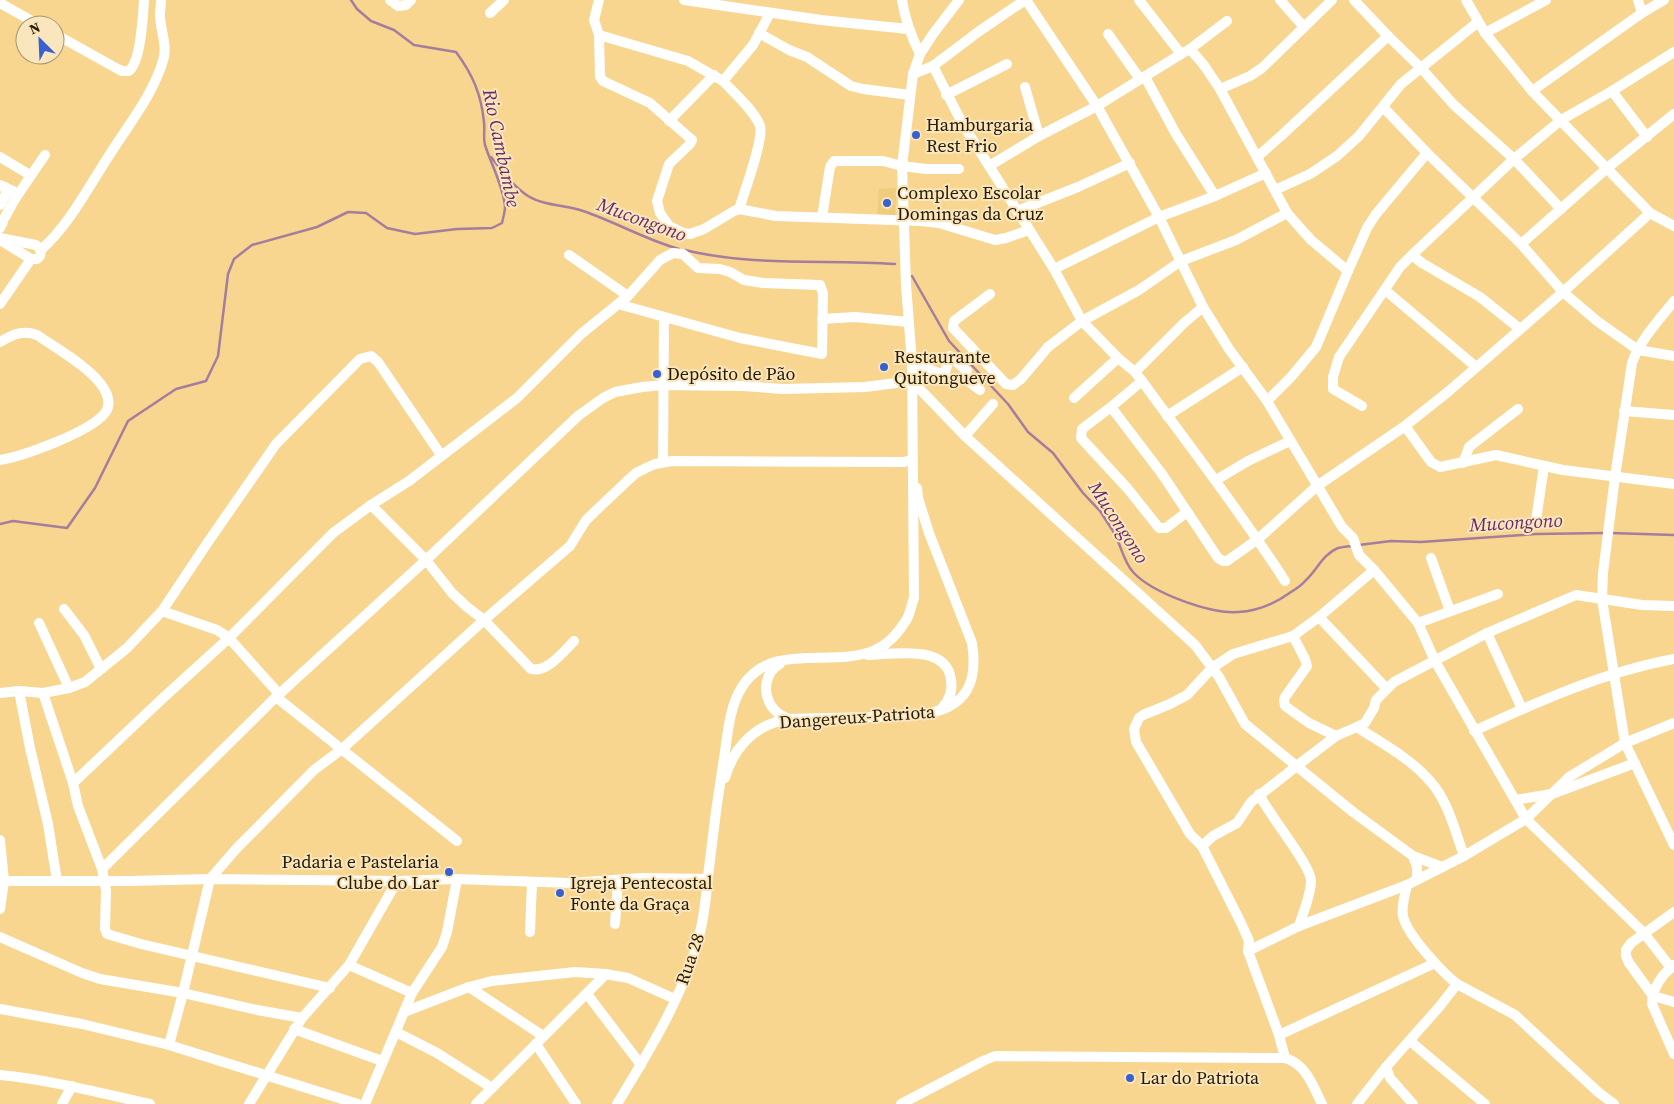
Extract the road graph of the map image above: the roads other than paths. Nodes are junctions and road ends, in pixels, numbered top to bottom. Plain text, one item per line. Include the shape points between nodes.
1 (144, 0) edge
2 (161, 0) edge
3 (390, 0) edge
4 (411, 0) edge
5 (504, 0) edge
6 (599, 0) edge
7 (684, 0) edge
8 (902, 0) edge
9 (959, 0) edge
10 (1025, 0) edge
11 (1280, 0) edge
12 (1332, 0) edge
13 (1354, 0) edge
14 (1466, 0) edge
15 (1546, 0) edge
16 (1638, 0) edge
17 (1664, 0) edge
18 (1141, 1) edge
19 (0, 4) edge
20 (490, 13) dead end
21 (770, 13) junction
22 (1642, 13) junction
23 (20, 15) edge
24 (1227, 21) dead end
25 (1478, 22) junction
26 (1304, 26) junction
27 (908, 29) junction
28 (759, 33) junction
29 (1485, 33) junction
30 (1108, 34) dead end
31 (599, 35) junction
32 (1388, 36) junction
33 (65, 40) edge
34 (1185, 52) junction
35 (1674, 52) edge
36 (920, 54) junction
37 (1007, 64) dead end
38 (933, 66) junction
39 (1421, 68) junction
40 (913, 74) junction
41 (718, 78) junction
42 (1143, 78) junction
43 (1025, 87) dead end
44 (1220, 89) junction
45 (1532, 91) junction
46 (1612, 91) junction
47 (946, 94) junction
48 (910, 95) junction
49 (1097, 106) junction
50 (1383, 107) junction
51 (1674, 114) edge
52 (1561, 120) junction
53 (669, 121) junction
54 (1039, 136) junction
55 (1647, 137) junction
56 (1427, 153) junction
57 (45, 155) dead end
58 (1257, 156) junction
59 (0, 157) edge
60 (1514, 158) junction
61 (1130, 163) junction
62 (902, 166) junction
63 (990, 166) junction
64 (959, 169) dead end
65 (1606, 169) junction
66 (1266, 173) junction
67 (30, 175) junction
68 (2, 186) edge
69 (1275, 190) junction
70 (1215, 196) junction
71 (1474, 198) junction
72 (15, 199) junction
73 (0, 205) edge
74 (739, 209) junction
75 (1561, 209) junction
76 (1017, 212) junction
77 (1287, 213) junction
78 (1650, 213) junction
79 (822, 217) junction
80 (1159, 217) junction
81 (3, 218) edge
82 (904, 221) junction
83 (1674, 226) edge
84 (1029, 230) junction
85 (0, 239) edge
86 (1521, 244) junction
87 (41, 250) junction
88 (569, 254) dead end
89 (1412, 256) junction
90 (31, 259) junction
91 (1181, 261) junction
92 (1054, 269) junction
93 (1348, 271) junction
94 (1385, 290) junction
95 (1563, 292) junction
96 (990, 294) dead end
97 (628, 296) junction
98 (1674, 301) edge
99 (0, 304) edge
100 (618, 304) junction
101 (1203, 307) junction
102 (664, 317) junction
103 (822, 319) junction
104 (1082, 321) junction
105 (909, 322) junction
106 (1520, 329) junction
107 (0, 342) edge
108 (1638, 350) junction
109 (1674, 356) edge
110 (1118, 358) junction
111 (912, 363) junction
112 (1475, 366) junction
113 (1243, 367) junction
114 (1139, 376) junction
115 (912, 381) junction
116 (664, 385) junction
117 (980, 390) dead end
118 (1074, 398) dead end
119 (1267, 401) junction
120 (993, 404) dead end
121 (1362, 406) dead end
122 (1112, 407) junction
123 (1518, 409) dead end
124 (1624, 411) junction
125 (1674, 415) edge
126 (1168, 416) junction
127 (1405, 426) junction
128 (965, 436) junction
129 (1290, 441) junction
130 (441, 455) junction
131 (913, 457) junction
132 (0, 460) edge
133 (663, 462) junction
134 (1464, 463) junction
135 (1544, 466) junction
136 (1615, 477) junction
137 (1216, 480) junction
138 (1674, 484) edge
139 (1317, 486) junction
140 (371, 505) junction
141 (1187, 512) junction
142 (1536, 520) dead end
143 (1258, 539) junction
144 (1431, 558) dead end
145 (426, 560) junction
146 (1374, 570) junction
147 (1285, 581) dead end
148 (1498, 594) dead end
149 (1602, 600) junction
150 (1674, 606) edge
151 (64, 609) dead end
152 (1450, 611) junction
153 (162, 612) junction
154 (1319, 616) junction
155 (484, 620) junction
156 (40, 623) dead end
157 (1418, 623) junction
158 (1487, 633) junction
159 (1293, 636) junction
160 (229, 638) junction
161 (574, 641) dead end
162 (858, 655) junction
163 (787, 659) junction
164 (1674, 659) edge
165 (1435, 661) junction
166 (1212, 668) junction
167 (101, 669) junction
168 (1614, 674) junction
169 (69, 688) junction
170 (1386, 688) junction
171 (19, 691) junction
172 (0, 693) edge
173 (43, 694) junction
174 (278, 695) junction
175 (1522, 709) junction
176 (935, 713) junction
177 (790, 719) junction
178 (1674, 723) edge
179 (1357, 728) junction
180 (1474, 730) junction
181 (1336, 736) junction
182 (1625, 743) junction
183 (342, 749) junction
184 (1635, 763) junction
185 (1298, 765) junction
186 (73, 783) junction
187 (1259, 794) junction
188 (1552, 794) junction
189 (718, 800) junction
190 (1515, 800) junction
191 (1526, 819) junction
192 (0, 840) edge
193 (456, 841) dead end
194 (1674, 845) edge
195 (1202, 846) junction
196 (1413, 856) junction
197 (1464, 856) junction
198 (1442, 867) junction
199 (102, 869) junction
200 (708, 878) junction
201 (210, 879) junction
202 (457, 879) junction
203 (618, 880) junction
204 (1417, 880) junction
205 (2, 881) edge
206 (57, 881) junction
207 (104, 881) junction
208 (397, 881) junction
209 (532, 882) junction
210 (1407, 885) junction
211 (0, 909) edge
212 (1674, 912) edge
213 (615, 924) dead end
214 (1299, 926) junction
215 (530, 932) dead end
216 (1644, 933) junction
217 (0, 937) edge
218 (1248, 951) junction
219 (191, 955) junction
220 (1435, 964) junction
221 (349, 965) junction
222 (1672, 967) edge
223 (606, 974) junction
224 (1457, 984) junction
225 (469, 987) junction
226 (330, 988) junction
227 (183, 993) junction
228 (412, 993) junction
229 (587, 994) junction
230 (1653, 996) junction
231 (675, 999) junction
232 (1674, 1002) edge
233 (0, 1008) edge
234 (404, 1012) junction
235 (302, 1018) junction
236 (294, 1029) junction
237 (396, 1032) junction
238 (1279, 1035) junction
239 (539, 1040) junction
240 (1410, 1041) junction
241 (169, 1045) junction
242 (1674, 1054) edge
243 (1285, 1058) junction
244 (382, 1061) junction
245 (641, 1065) junction
246 (1386, 1067) junction
247 (267, 1074) junction
248 (0, 1075) edge
249 (72, 1086) junction
250 (492, 1088) junction
251 (478, 1103) edge
252 (62, 1104) edge
253 (150, 1104) edge
254 (250, 1104) edge
255 (358, 1104) edge
256 (365, 1104) edge
257 (576, 1104) edge
258 (617, 1104) edge
259 (901, 1104) edge
260 (1322, 1104) edge
261 (1357, 1104) edge
262 (1413, 1104) edge
263 (1485, 1104) edge
264 (1614, 1104) edge

1 - 33 street via 142,31 135,62 129,71 116,68
2 - 87 street via 165,46 157,76 67,220 53,240
3 - 4 street via 398,6
5 - 20 street
6 - 31 street via 594,20
7 - 21 street
8 - 27 street
9 - 36 street
10 - 38 street
10 - 49 street
11 - 26 street
12 - 26 street
13 - 32 street
14 - 25 street
15 - 29 street
16 - 22 street
17 - 22 street
18 - 34 street
19 - 23 street
21 - 27 street
21 - 28 street
22 - 45 street
24 - 34 street
25 - 29 street
25 - 39 street
26 - 44 street via 1257,72
27 - 36 street
28 - 41 street via 753,45
28 - 48 street via 807,57 851,86
29 - 45 street
30 - 42 street
31 - 41 street via 688,61
31 - 53 street via 600,77 603,81 643,99
32 - 39 street
32 - 58 street
34 - 42 street
34 - 44 street via 1203,64
35 - 46 street
36 - 40 street
37 - 47 street
38 - 40 street
38 - 47 street
39 - 50 street via 1401,84
39 - 60 street via 1470,120
40 - 48 street
41 - 53 street
41 - 74 street via 761,127 759,145
42 - 49 street
42 - 70 street
43 - 54 street
44 - 58 street
45 - 52 street
46 - 52 street
46 - 55 street
47 - 63 street
48 - 62 street
49 - 54 street
49 - 61 street
50 - 56 street
50 - 69 street via 1337,156 1310,174
51 - 55 street
52 - 60 street
52 - 65 street
53 - 74 street via 692,140 669,164 660,189 657,201 669,226 690,234
54 - 63 street
55 - 65 street
56 - 71 street
56 - 93 street via 1376,214
57 - 67 street
58 - 66 street
59 - 67 street
60 - 71 street
60 - 75 street
61 - 76 street
61 - 80 street
62 - 64 street
62 - 79 street via 883,161 834,161 830,167
62 - 82 street
63 - 76 street
65 - 75 street
65 - 78 street
66 - 69 street
66 - 70 street
67 - 72 street
68 - 72 street via 13,191
68 - 73 street via 5,196
69 - 77 street
70 - 80 street
71 - 86 street
71 - 89 street
72 - 81 street
74 - 79 street via 776,216
75 - 86 street
76 - 84 street
77 - 91 street via 1236,240
77 - 93 street via 1311,240
78 - 83 street
78 - 95 street
79 - 82 street
80 - 91 street
80 - 92 street
82 - 84 street via 939,223 995,240
82 - 105 street
84 - 92 street
85 - 87 street via 36,245
85 - 90 street
86 - 95 street
87 - 90 street via 37,259
88 - 97 street
89 - 94 street
89 - 106 street via 1480,297
90 - 99 street
91 - 101 street
91 - 104 street via 1139,290
92 - 104 street
93 - 119 street via 1316,348
94 - 112 street
94 - 121 street via 1340,357 1333,377 1333,389
95 - 106 street
95 - 108 street
96 - 104 street via 954,321 953,328 1006,384 1013,385 1021,379 1048,347
97 - 100 street
97 - 103 street via 660,260 668,254 678,253 688,257 698,268 720,269 744,280 818,284 823,293
98 - 108 street
100 - 102 street
100 - 130 street via 582,334 517,398
101 - 113 street
101 - 114 street via 1184,323
102 - 103 street via 740,338 822,354
102 - 116 street
103 - 105 street via 855,317
104 - 110 street
105 - 111 street
106 - 112 street
107 - 132 street via 20,332 37,335 94,377 107,395 108,404 100,418 77,432 36,450
108 - 109 street
108 - 124 street via 1632,363
110 - 114 street
110 - 118 street
111 - 115 street
111 - 117 street via 944,375 950,356 967,371 964,378
112 - 127 street
113 - 119 street
113 - 126 street
114 - 122 street
114 - 126 street
115 - 116 street via 865,387 783,389
115 - 128 street
115 - 131 street
116 - 133 street
116 - 145 street via 615,392 594,404
119 - 129 street
120 - 128 street
122 - 141 street
122 - 141 street via 1082,429 1081,438 1159,528 1166,528
123 - 134 street via 1469,447
124 - 125 street
124 - 136 street
126 - 137 street
127 - 134 street via 1436,466
127 - 139 street
128 - 166 street via 1195,645
129 - 137 street
129 - 139 street
130 - 140 street via 409,481
130 - 153 street via 378,362 371,356 360,359 276,444
131 - 133 street via 904,462
131 - 162 street via 914,598 906,622 887,644
131 - 176 street, Dangereux-Patriota via 918,498 972,643 975,660 967,691 946,710
133 - 155 street via 636,473 586,520 570,546
134 - 135 street via 1496,455
135 - 136 street
135 - 142 street
136 - 138 street
136 - 149 street
137 - 143 street
139 - 143 street
139 - 146 street via 1342,527 1353,538 1359,555
140 - 145 street
140 - 160 street via 333,533
141 - 143 street via 1223,561 1239,554
143 - 147 street
144 - 152 street
145 - 155 street via 452,594
145 - 174 street
146 - 154 street
146 - 157 street
148 - 152 street
149 - 150 street
149 - 158 street via 1576,595
149 - 168 street
151 - 167 street via 84,635
152 - 157 street
153 - 160 street via 216,630
153 - 167 street
154 - 159 street
154 - 170 street
155 - 161 street via 536,670 544,668
155 - 183 street
156 - 169 street
157 - 165 street
158 - 165 street
158 - 175 street
159 - 166 street via 1233,654
159 - 181 street via 1307,666 1285,697 1285,706
160 - 174 street
160 - 186 street
162 - 163 street
162 - 176 street via 918,654 942,661 952,679 952,689 944,706
163 - 177 street via 768,675 766,689 773,708
163 - 189 street via 756,671 737,697 729,725
164 - 168 street
165 - 170 street
165 - 180 street
166 - 185 street via 1245,724
166 - 195 street via 1187,695 1142,715 1134,728 1136,742 1190,834
167 - 169 street via 86,682
168 - 175 street
168 - 182 street
169 - 173 street
170 - 179 street via 1370,715
171 - 172 street
171 - 173 street
171 - 206 street
173 - 186 street
174 - 183 street
174 - 199 street
175 - 180 street
176 - 177 street, Dangereux-Patriota
177 - 189 street, Dangereux-Patriota via 771,723 753,733 740,746 726,772
178 - 182 street
179 - 181 street
179 - 197 street via 1430,780 1446,808
180 - 190 street
181 - 185 street
182 - 184 street
182 - 188 street via 1569,777
183 - 193 street
183 - 201 street via 314,770
184 - 188 street
184 - 194 street
185 - 187 street
185 - 196 street via 1353,812
186 - 199 street via 78,806
187 - 195 street via 1238,823 1213,836
187 - 214 street via 1311,878
188 - 190 street
188 - 191 street
189 - 200 street, Rua 28
190 - 191 street
191 - 197 street
191 - 216 street
192 - 205 street
195 - 218 street via 1241,924 1248,941
196 - 198 street
196 - 204 street
197 - 198 street
198 - 204 street
199 - 207 street
200 - 203 street
200 - 231 street, Rua 28 via 694,954
201 - 207 street
201 - 208 street
201 - 219 street
202 - 208 street
202 - 209 street
202 - 228 street via 442,947
203 - 209 street
203 - 213 street
204 - 210 street
205 - 206 street
205 - 211 street
206 - 207 street
207 - 219 street via 107,934
208 - 221 street
209 - 215 street
210 - 214 street
210 - 220 street via 1403,916
212 - 216 street
214 - 218 street
216 - 222 street
216 - 230 street via 1631,943 1626,956
217 - 227 street via 82,973 122,984
218 - 238 street
219 - 226 street
219 - 227 street
220 - 224 street
220 - 238 street
221 - 226 street
221 - 228 street
222 - 230 street
223 - 225 street via 575,972 492,981
223 - 229 street
223 - 231 street via 628,978
224 - 240 street
224 - 264 street via 1515,1015
225 - 234 street
225 - 239 street
226 - 235 street
227 - 235 street
227 - 241 street
228 - 234 street
229 - 239 street
229 - 245 street
230 - 232 street
230 - 242 street via 1652,1004
231 - 245 street, Rua 28
233 - 241 street
234 - 237 street
235 - 236 street
236 - 244 street
236 - 247 street
237 - 244 street
237 - 250 street via 437,1053
238 - 243 street
239 - 250 street
239 - 257 street
240 - 246 street
240 - 263 street
241 - 247 street
243 - 259 street via 995,1056
243 - 260 street via 1296,1062 1309,1076
244 - 256 street
245 - 258 street, Rua 28
246 - 261 street
246 - 262 street via 1390,1078
247 - 254 street
247 - 255 street
248 - 249 street
249 - 252 street
249 - 253 street
250 - 251 street

